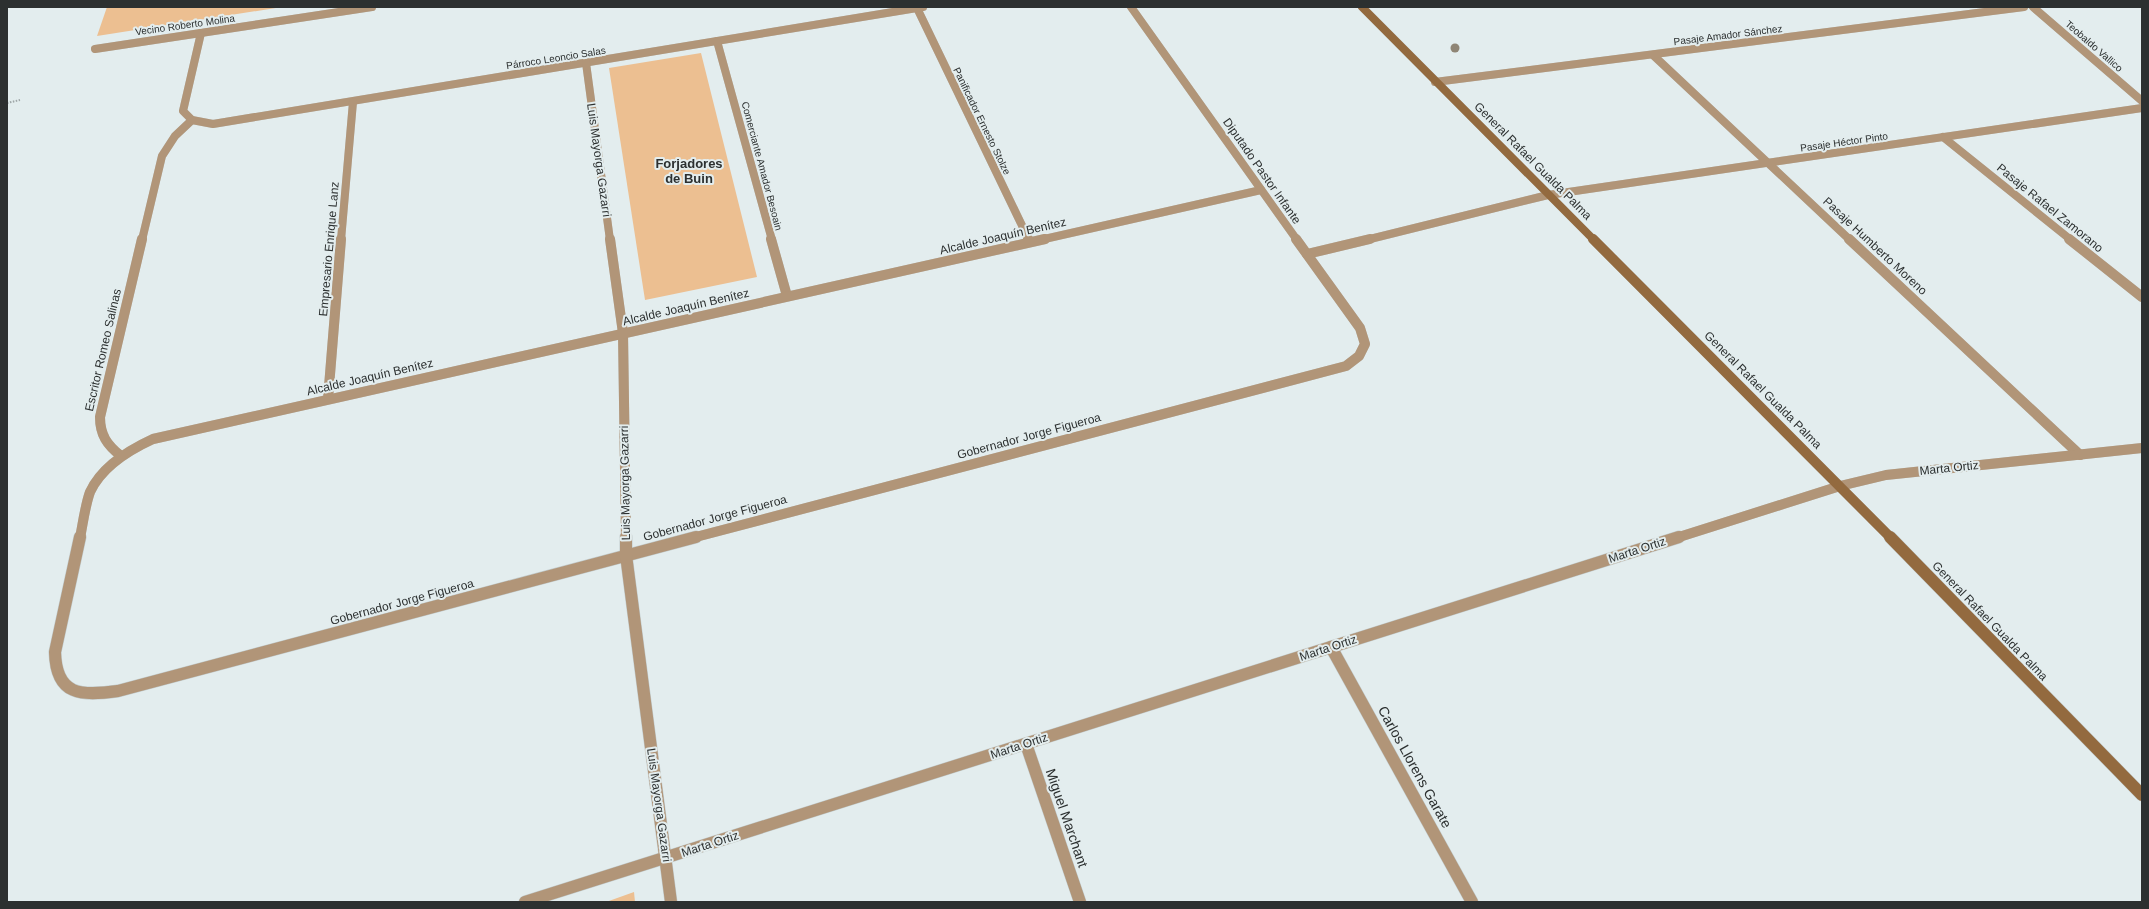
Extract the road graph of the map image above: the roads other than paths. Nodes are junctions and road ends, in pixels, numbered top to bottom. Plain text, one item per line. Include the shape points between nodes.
1 (372, 7) edge
2 (920, 7) edge
3 (1131, 7) edge
4 (1362, 7) edge
5 (2024, 7) edge
6 (2034, 7) edge
7 (201, 33) junction
8 (717, 41) junction
9 (95, 49) dead end
10 (1653, 55) junction
11 (586, 63) junction
12 (1435, 82) junction
13 (2142, 101) edge
14 (353, 102) junction
15 (2142, 108) edge
16 (192, 120) junction
17 (1942, 137) junction
18 (1768, 163) junction
19 (1261, 190) junction
20 (1548, 195) junction
21 (1030, 242) junction
22 (1307, 254) junction
23 (787, 296) junction
24 (2142, 296) edge
25 (623, 333) junction
26 (1362, 351) joint
27 (328, 399) junction
28 (2142, 448) edge
29 (2080, 455) junction
30 (121, 456) junction
31 (1840, 486) junction
32 (626, 555) junction
33 (1332, 647) junction
34 (1026, 744) junction
35 (2142, 795) edge
36 (666, 858) junction
37 (525, 902) edge
38 (671, 902) edge
39 (1080, 902) edge
40 (1472, 902) edge

1 - 7 street, Vecino Roberto Molina
2 - 8 street, Párroco Leoncio Salas
2 - 21 street, Panificador Ernesto Stolze
3 - 19 street, Diputado Pastor Infante
4 - 12 main road, General Rafael Gualda Palma
5 - 10 street, Pasaje Amador Sánchez
6 - 13 street, Teobaldo Vallico
7 - 9 street, Vecino Roberto Molina
7 - 16 street via 183,105 183,111
8 - 11 street, Párroco Leoncio Salas
8 - 23 street, Comerciante Amador Besoain
10 - 12 street, Pasaje Amador Sánchez
10 - 18 street, Pasaje Humberto Moreno
11 - 14 street, Párroco Leoncio Salas
11 - 25 street, Luis Mayorga Gazarri
12 - 20 main road, General Rafael Gualda Palma
14 - 16 street, Párroco Leoncio Salas via 213,124
14 - 27 street, Empresario Enrique Lanz
15 - 17 street, Pasaje Héctor Pinto
16 - 30 street, Escritor Romeo Salinas via 174,136 162,156 100,417 102,439 110,449
17 - 18 street, Pasaje Héctor Pinto
17 - 24 street, Pasaje Rafael Zamorano
18 - 20 street, Pasaje Héctor Pinto
18 - 29 street, Pasaje Humberto Moreno
19 - 21 street, Alcalde Joaquín Benítez
19 - 22 street, Diputado Pastor Infante
20 - 22 street, Pasaje Héctor Pinto
20 - 31 main road, General Rafael Gualda Palma
21 - 23 street, Alcalde Joaquín Benítez
22 - 26 street, Diputado Pastor Infante via 1360,328 1365,344
23 - 25 street, Alcalde Joaquín Benítez
25 - 27 street, Alcalde Joaquín Benítez
25 - 32 street, Luis Mayorga Gazarri
26 - 32 street, Gobernador Jorge Figueroa via 1358,358 1341,368
27 - 30 street, Alcalde Joaquín Benítez via 153,439
28 - 29 street, Marta Ortiz
29 - 31 street, Marta Ortiz via 1886,475
30 - 32 street, Gobernador Jorge Figueroa via 104,472 90,493 55,652 54,667 59,679 69,688 83,693 118,691
31 - 33 street, Marta Ortiz
31 - 35 main road, General Rafael Gualda Palma
32 - 36 street, Luis Mayorga Gazarri
33 - 34 street, Marta Ortiz
33 - 40 street, Carlos Llorens Garate
34 - 36 street, Marta Ortiz
34 - 39 street, Miguel Marchant
36 - 37 street, Marta Ortiz
36 - 38 street, Luis Mayorga Gazarri

